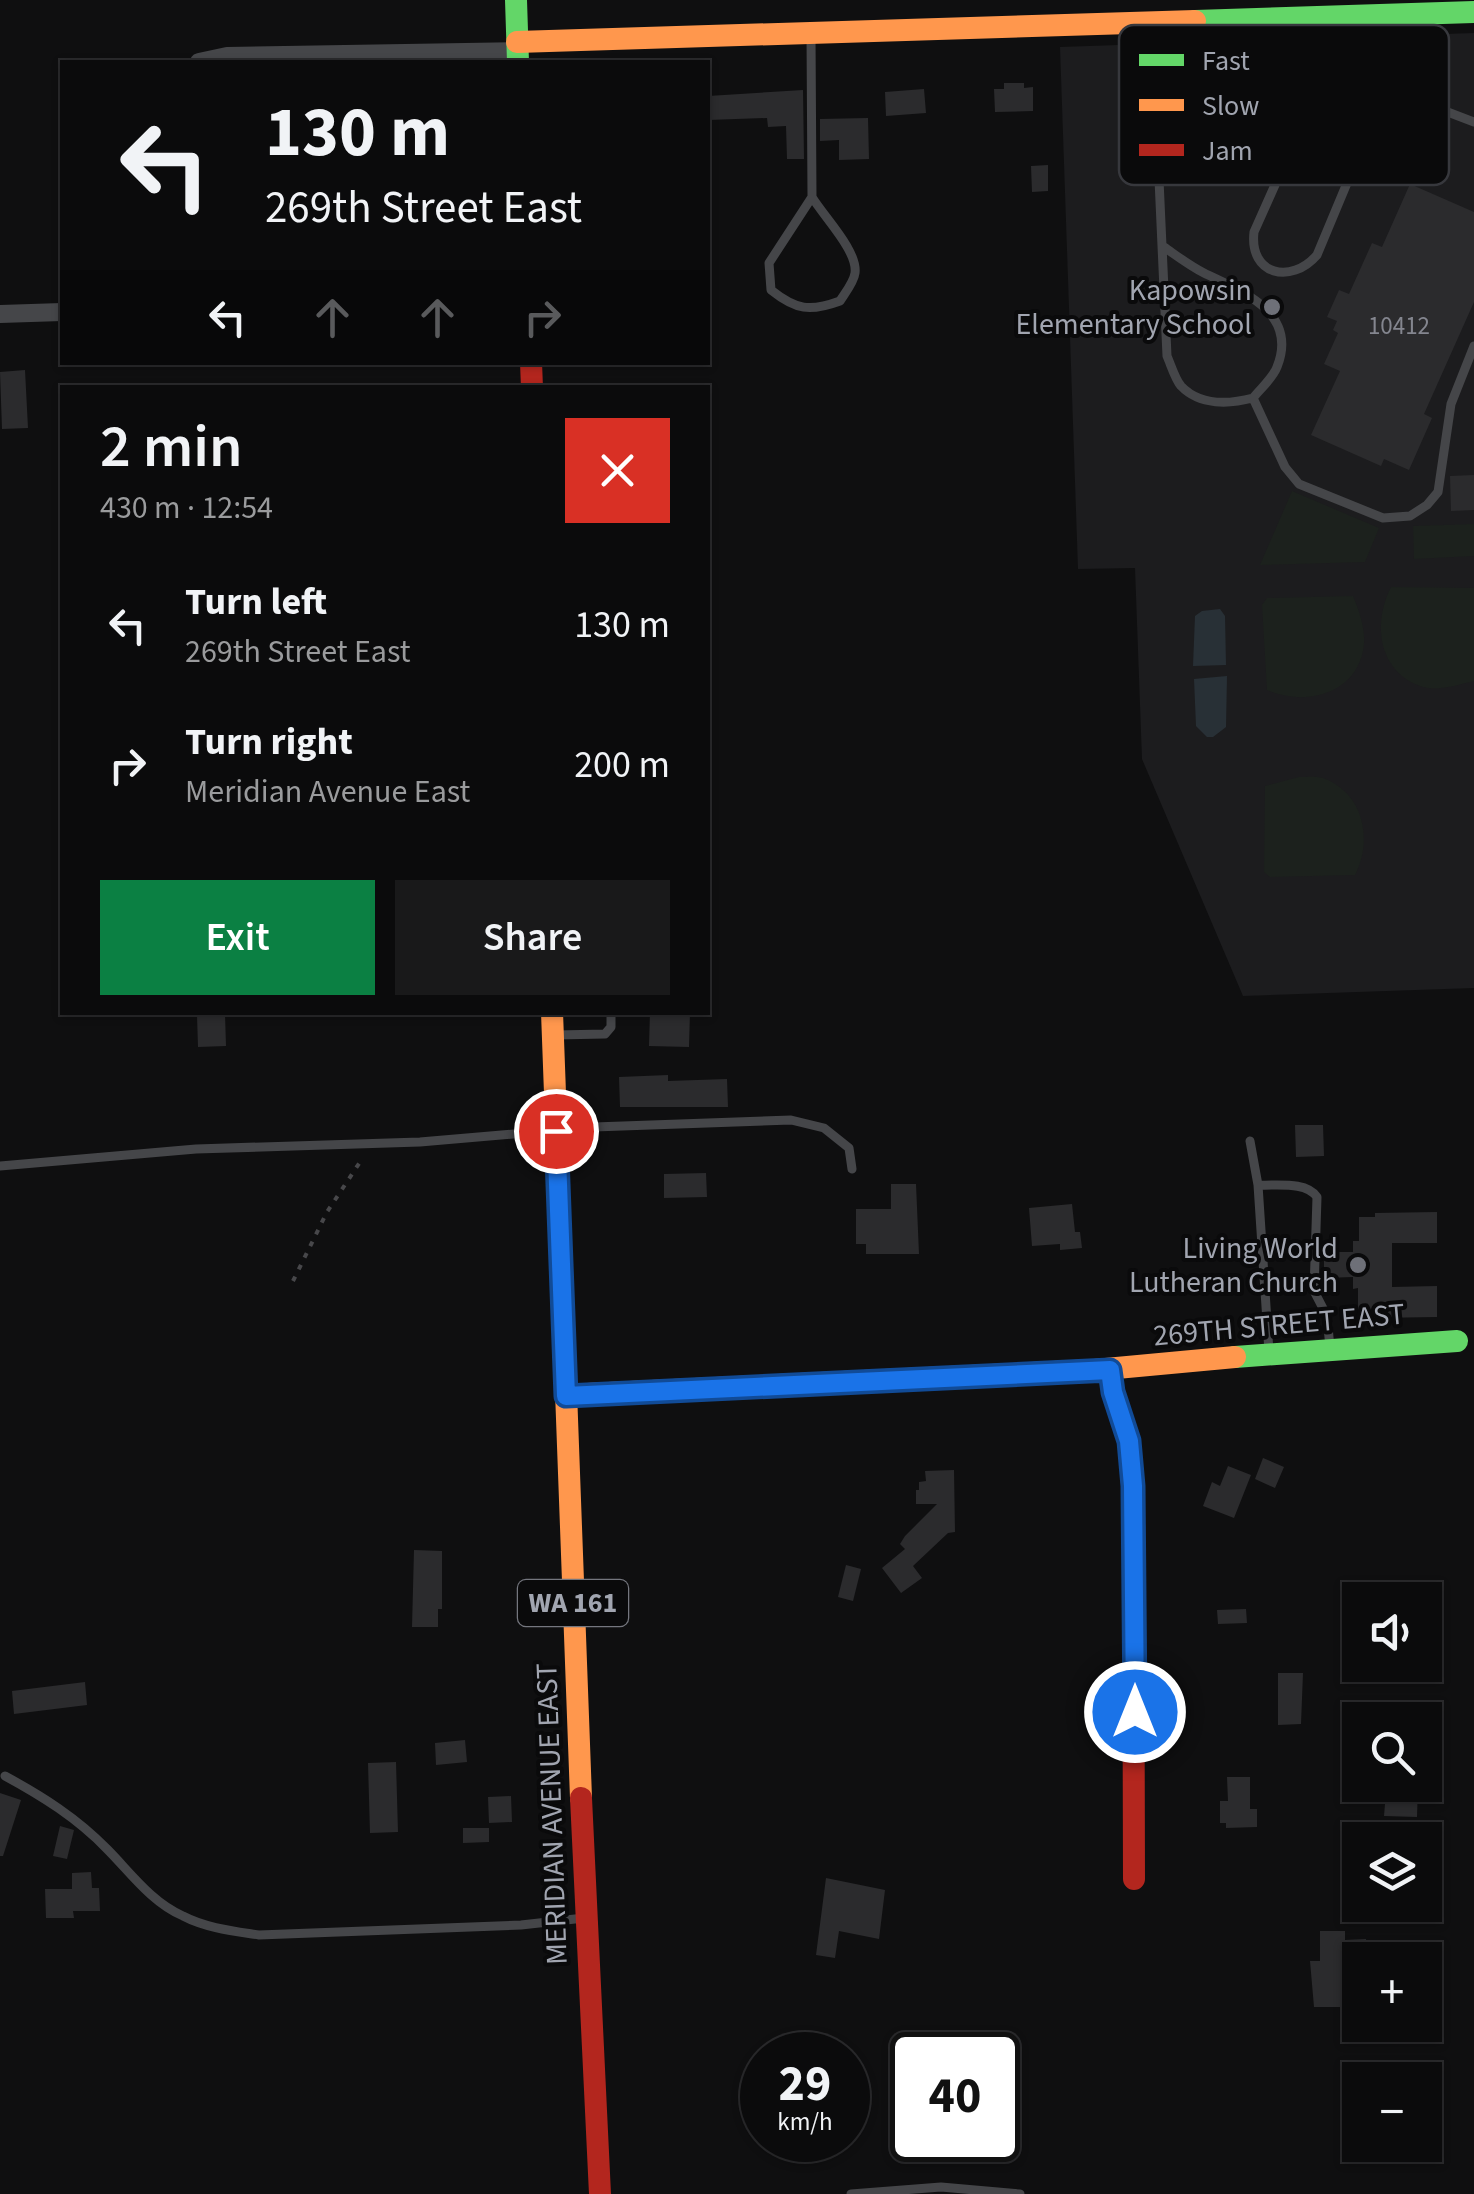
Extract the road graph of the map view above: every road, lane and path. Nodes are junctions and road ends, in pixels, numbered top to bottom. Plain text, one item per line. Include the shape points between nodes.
1 (516, 0) edge
2 (1474, 12) edge
3 (1376, 15) junction
4 (1152, 22) junction
5 (1152, 25) edge
6 (1376, 25) edge
7 (811, 32) junction
8 (518, 52) edge
9 (208, 60) edge
10 (1449, 112) edge
11 (1474, 122) edge
12 (1161, 185) edge
13 (1275, 185) edge
14 (1346, 185) edge
15 (812, 197) junction
16 (1164, 247) junction
17 (60, 312) edge
18 (0, 314) edge
19 (1474, 346) edge
20 (1253, 398) junction
21 (611, 1015) edge
22 (553, 1024) edge
23 (556, 1131) junction
24 (1250, 1141) dead end
25 (371, 1144) junction
26 (0, 1166) edge
27 (852, 1169) dead end
28 (1258, 1186) junction
29 (293, 1281) dead end
30 (1456, 1341) dead end
31 (1330, 1349) junction
32 (1269, 1354) junction
33 (1110, 1370) junction
34 (566, 1396) junction
35 (5, 1776) dead end
36 (1134, 1879) dead end
37 (586, 1918) junction
38 (600, 2194) edge
39 (851, 2194) edge
40 (1020, 2194) edge

1 - 8 street
2 - 3 street
3 - 4 street
3 - 6 lane
4 - 5 lane
4 - 7 street
7 - 8 street
7 - 15 lane
8 - 9 street
10 - 11 lane
12 - 16 lane
13 - 14 lane via 1252,247 1274,272 1292,274 1318,256
15 - 15 lane via 769,264 771,290 789,304 818,309 840,301 856,274 852,251
16 - 20 lane via 1167,356 1181,386 1206,401
16 - 20 lane via 1261,301 1277,326 1282,349 1276,370
17 - 18 street
19 - 20 lane via 1450,404 1438,492 1410,516 1384,518 1300,484
21 - 22 lane via 605,1034
22 - 23 street, MERIDIAN AVENUE EAST / WA 161
23 - 25 lane
23 - 27 lane via 791,1120 824,1128 848,1148
23 - 34 street, MERIDIAN AVENUE EAST / WA 161
24 - 28 lane
25 - 26 lane
25 - 29 path
28 - 31 lane via 1314,1192 1314,1290 1328,1316
28 - 32 lane
30 - 31 street, 269TH STREET EAST
31 - 32 street, 269TH STREET EAST
32 - 33 street, 269TH STREET EAST
33 - 34 street, 269TH STREET EAST
33 - 36 street via 1133,1486
34 - 37 street, MERIDIAN AVENUE EAST / WA 161
35 - 37 lane via 52,1802 181,1916 221,1929 259,1935
37 - 38 street, MERIDIAN AVENUE EAST / WA 161
39 - 40 lane via 942,2188

